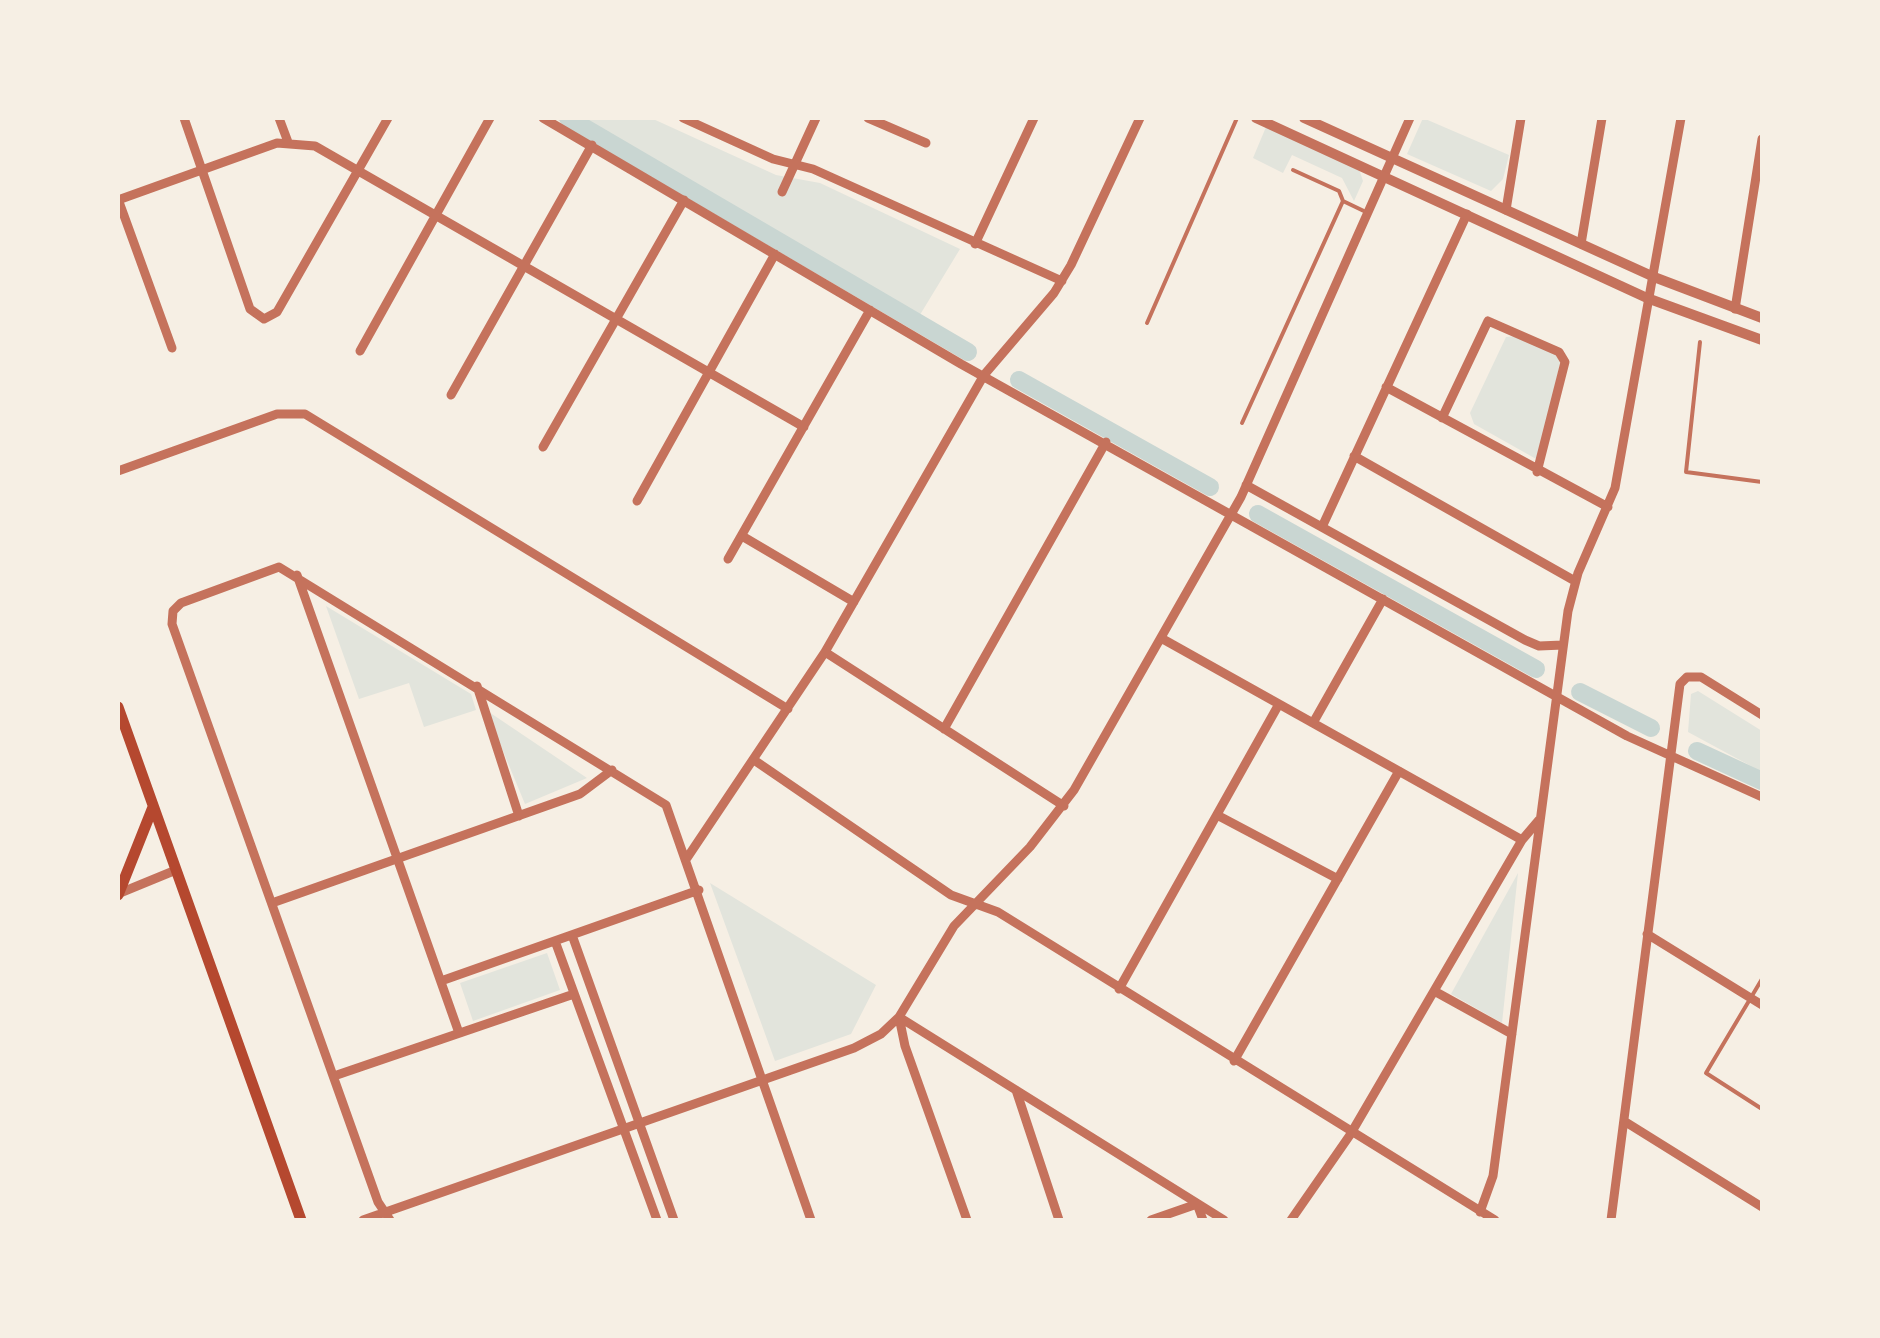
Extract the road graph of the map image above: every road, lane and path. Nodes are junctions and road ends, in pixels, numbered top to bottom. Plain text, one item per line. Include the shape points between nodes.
1 (184, 118) edge
2 (279, 118) edge
3 (388, 118) edge
4 (490, 118) edge
5 (544, 118) edge
6 (683, 118) edge
7 (816, 118) edge
8 (868, 118) edge
9 (1034, 118) edge
10 (1140, 118) edge
11 (1237, 118) edge
12 (1256, 118) edge
13 (1304, 118) edge
14 (1410, 118) edge
15 (1520, 118) edge
16 (1602, 118) edge
17 (1681, 118) edge
18 (1321, 121) edge
19 (1762, 139) edge
20 (288, 142) junction
21 (926, 143) dead end
22 (592, 145) junction
23 (1392, 158) junction
24 (794, 164) junction
25 (202, 170) junction
26 (358, 170) junction
27 (1292, 170) dead end
28 (1384, 176) junction
29 (782, 192) dead end
30 (118, 200) edge
31 (684, 200) junction
32 (1343, 201) junction
33 (1506, 210) junction
34 (1368, 212) junction
35 (436, 214) junction
36 (1467, 214) junction
37 (976, 244) junction
38 (1581, 244) junction
39 (775, 254) junction
40 (524, 265) junction
41 (1654, 277) junction
42 (1062, 280) junction
43 (1646, 298) junction
44 (1735, 309) junction
45 (870, 310) junction
46 (616, 318) junction
47 (1762, 318) edge
48 (1147, 323) dead end
49 (1762, 340) edge
50 (1700, 342) dead end
51 (172, 348) dead end
52 (360, 351) dead end
53 (709, 372) junction
54 (984, 375) junction
55 (1386, 387) junction
56 (451, 395) dead end
57 (1442, 418) junction
58 (1242, 423) dead end
59 (804, 427) junction
60 (1106, 442) junction
61 (544, 447) dead end
62 (1354, 456) junction
63 (118, 471) edge
64 (1537, 472) junction
65 (1762, 482) edge
66 (1246, 485) junction
67 (637, 501) dead end
68 (1608, 507) junction
69 (1232, 514) junction
70 (1322, 527) junction
71 (742, 536) junction
72 (728, 559) dead end
73 (297, 575) junction
74 (1575, 581) junction
75 (1383, 599) junction
76 (854, 602) junction
77 (1161, 638) junction
78 (1563, 644) junction
79 (824, 652) junction
80 (477, 686) junction
81 (1556, 696) junction
82 (1279, 704) junction
83 (118, 707) edge
84 (788, 709) junction
85 (1762, 715) edge
86 (1313, 723) junction
87 (944, 729) junction
88 (1670, 758) junction
89 (754, 760) junction
90 (612, 770) junction
91 (1399, 771) junction
92 (1762, 797) edge
93 (1064, 806) junction
94 (153, 807) junction
95 (1217, 815) junction
96 (520, 816) junction
97 (1539, 819) junction
98 (1522, 840) junction
99 (687, 858) junction
100 (397, 859) junction
101 (176, 870) junction
102 (1338, 878) junction
103 (699, 890) junction
104 (118, 895) edge
105 (974, 902) junction
106 (272, 903) junction
107 (1647, 934) junction
108 (572, 935) junction
109 (555, 941) junction
110 (587, 978) junction
111 (1762, 980) edge
112 (440, 981) junction
113 (573, 988) junction
114 (1120, 989) junction
115 (1436, 992) junction
116 (1751, 998) junction
117 (1762, 1005) edge
118 (899, 1017) junction
119 (459, 1034) junction
120 (1512, 1034) junction
121 (1234, 1061) junction
122 (334, 1076) junction
123 (762, 1081) junction
124 (1016, 1090) junction
125 (1762, 1108) edge
126 (1624, 1121) junction
127 (640, 1124) junction
128 (624, 1130) junction
129 (1350, 1134) junction
130 (1197, 1204) junction
131 (1762, 1207) edge
132 (1480, 1212) junction
133 (388, 1217) edge
134 (301, 1220) edge
135 (363, 1220) edge
136 (657, 1220) edge
137 (674, 1220) edge
138 (811, 1220) edge
139 (966, 1220) edge
140 (1059, 1220) edge
141 (1151, 1220) edge
142 (1203, 1220) edge
143 (1224, 1220) edge
144 (1291, 1220) edge
145 (1494, 1220) edge
146 (1611, 1220) edge

1 - 25 street
2 - 20 street
3 - 26 street
4 - 35 street
5 - 22 street
6 - 24 street
7 - 24 street
8 - 21 street
9 - 37 street
10 - 42 street
11 - 48 lane
12 - 28 street
13 - 18 street
14 - 23 street
15 - 33 street
16 - 38 street
17 - 41 street
18 - 23 street
19 - 44 street
20 - 25 street
20 - 26 street via 315,146
22 - 31 street
22 - 40 street
23 - 28 street
23 - 33 street
24 - 29 street
24 - 37 street
25 - 26 street via 250,309 264,319 277,312
25 - 30 street
26 - 35 street
27 - 32 lane via 1339,190
28 - 34 street
28 - 36 street
30 - 51 street
31 - 39 street
31 - 46 street
32 - 34 lane
32 - 58 lane
33 - 38 street
34 - 66 street
35 - 40 street
35 - 52 street
36 - 43 street
36 - 55 street
37 - 42 street
38 - 41 street
39 - 45 street
39 - 53 street
40 - 46 street
40 - 56 street
41 - 43 street
41 - 44 street
42 - 54 street
43 - 49 street
43 - 68 street
44 - 47 street
45 - 54 street
45 - 59 street
46 - 53 street
46 - 61 street
50 - 65 lane via 1686,472
53 - 59 street
53 - 67 street
54 - 60 street
54 - 76 street
55 - 57 street
55 - 62 street
57 - 64 street
57 - 64 street via 1488,322 1559,352 1565,362
59 - 71 street
60 - 69 street
60 - 87 street
62 - 70 street
62 - 74 street
63 - 84 street via 276,414 305,414
64 - 68 street
66 - 69 street
66 - 70 street
68 - 74 street
69 - 75 street
69 - 77 street
70 - 78 street via 1525,640
71 - 72 street
71 - 76 street
73 - 80 street
73 - 100 street
73 - 106 street via 278,567 181,604 172,617
74 - 78 street
75 - 81 street
75 - 86 street
76 - 79 street
77 - 82 street
77 - 93 street
78 - 81 street
79 - 84 street
79 - 87 street
80 - 90 street
80 - 96 street
81 - 88 street
81 - 97 street
82 - 86 street
82 - 95 street
83 - 94 main road
84 - 89 street
85 - 88 street via 1701,678 1687,677 1679,690
86 - 91 street
87 - 93 street
88 - 92 street
88 - 107 street
89 - 99 street
89 - 105 street via 950,895
90 - 96 street via 580,794
90 - 99 street via 668,807
91 - 98 street
91 - 102 street
93 - 105 street
94 - 101 main road
94 - 104 main road
95 - 102 street
95 - 114 street
96 - 100 street
97 - 98 street
97 - 120 street
98 - 115 street
99 - 103 street
100 - 106 street
100 - 112 street
101 - 104 street
101 - 134 main road
102 - 121 street
103 - 108 street
103 - 123 street
105 - 114 street
105 - 118 street
106 - 122 street
107 - 116 street
107 - 126 street
108 - 109 street
108 - 110 street
109 - 112 street
109 - 113 street
110 - 113 street
110 - 127 street
111 - 116 lane
112 - 119 street
113 - 119 street
113 - 128 street
114 - 121 street
115 - 120 street
115 - 129 street
116 - 117 street
116 - 125 lane via 1706,1073
118 - 123 street via 868,1042
118 - 124 street
118 - 139 street
119 - 122 street
120 - 132 street via 1494,1176
121 - 129 street
122 - 133 street
123 - 127 street
123 - 138 street
124 - 130 street
124 - 140 street
126 - 131 street
126 - 146 street
127 - 128 street
127 - 137 street
128 - 133 street
128 - 136 street
129 - 132 street
129 - 144 street
130 - 141 street
130 - 142 street
130 - 143 street
132 - 145 street
133 - 135 street

